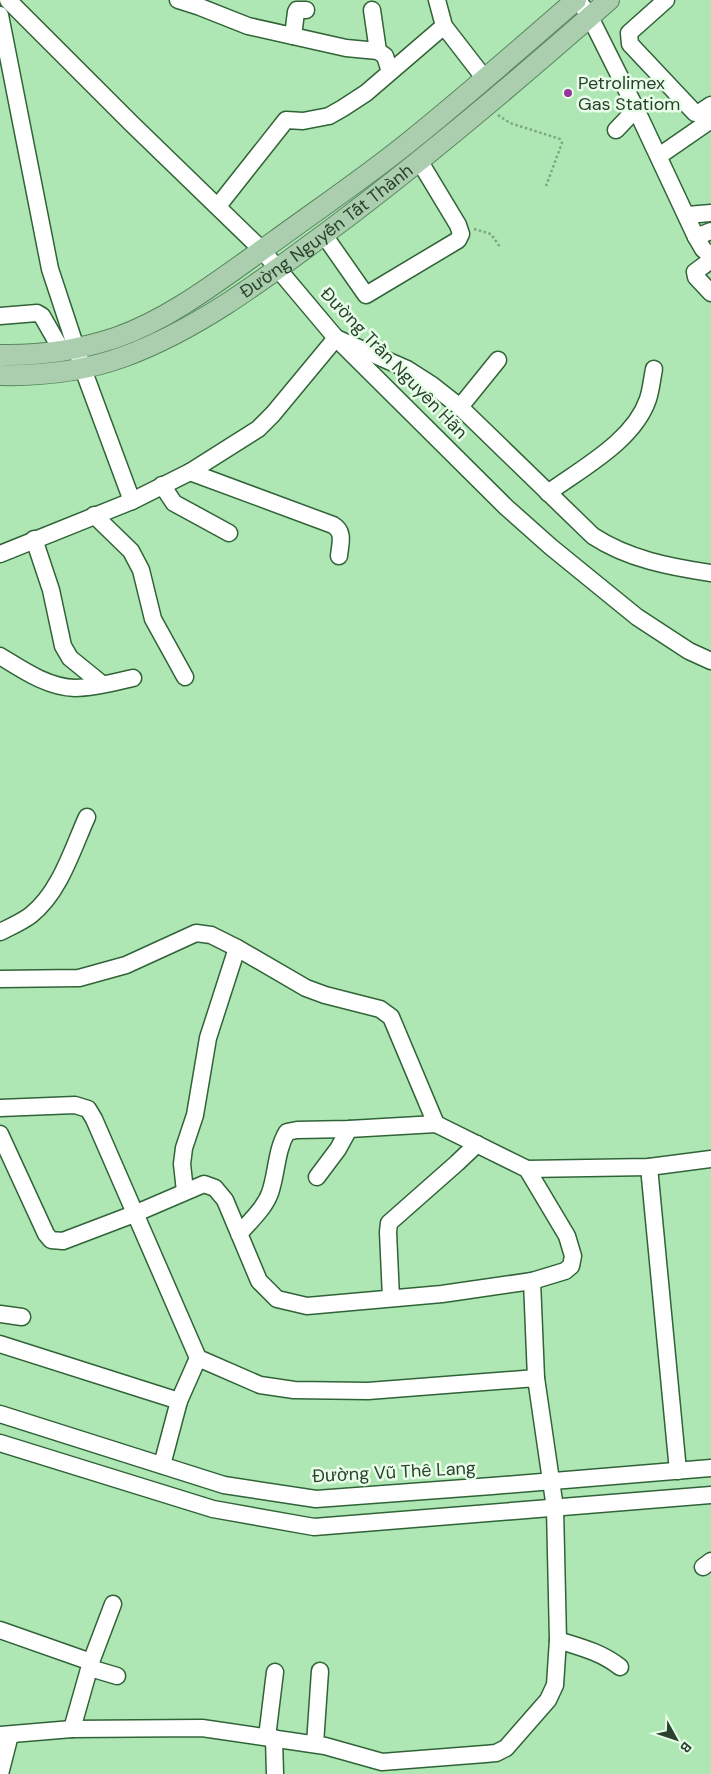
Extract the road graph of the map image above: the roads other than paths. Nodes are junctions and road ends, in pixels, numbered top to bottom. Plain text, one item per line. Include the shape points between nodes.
1 (8, 0) edge
2 (178, 0) edge
3 (437, 0) edge
4 (577, 0) edge
5 (609, 0) edge
6 (664, 1) edge
7 (306, 10) dead end
8 (372, 10) dead end
9 (0, 15) edge
10 (590, 17) junction
11 (444, 26) junction
12 (293, 36) junction
13 (378, 51) junction
14 (5, 68) edge
15 (390, 72) junction
16 (485, 79) junction
17 (711, 105) edge
18 (636, 109) junction
19 (711, 120) edge
20 (616, 130) dead end
21 (659, 156) junction
22 (420, 162) junction
23 (218, 206) junction
24 (711, 213) edge
25 (687, 215) junction
26 (704, 234) edge
27 (324, 235) junction
28 (262, 250) junction
29 (711, 258) edge
30 (278, 268) junction
31 (711, 293) edge
32 (0, 316) edge
33 (336, 338) junction
34 (69, 349) junction
35 (0, 355) edge
36 (498, 360) dead end
37 (83, 369) junction
38 (654, 369) dead end
39 (0, 375) edge
40 (460, 407) junction
41 (190, 472) junction
42 (162, 486) junction
43 (548, 493) junction
44 (132, 501) junction
45 (94, 515) junction
46 (229, 533) dead end
47 (34, 539) junction
48 (0, 554) edge
49 (339, 556) dead end
50 (711, 573) edge
51 (0, 656) edge
52 (711, 661) edge
53 (185, 677) dead end
54 (134, 678) dead end
55 (102, 684) junction
56 (87, 817) dead end
57 (0, 932) edge
58 (238, 948) junction
59 (0, 979) edge
60 (0, 1108) edge
61 (436, 1124) junction
62 (348, 1129) junction
63 (0, 1134) edge
64 (477, 1144) junction
65 (711, 1159) edge
66 (649, 1167) junction
67 (527, 1169) junction
68 (317, 1177) dead end
69 (185, 1191) junction
70 (134, 1214) junction
71 (239, 1234) junction
72 (532, 1281) junction
73 (391, 1298) junction
74 (0, 1314) edge
75 (22, 1317) dead end
76 (0, 1344) edge
77 (198, 1358) junction
78 (536, 1378) junction
79 (179, 1401) junction
80 (0, 1414) edge
81 (0, 1442) edge
82 (162, 1465) junction
83 (711, 1468) edge
84 (678, 1471) junction
85 (551, 1482) junction
86 (711, 1495) edge
87 (555, 1508) junction
88 (113, 1604) dead end
89 (0, 1630) edge
90 (558, 1640) junction
91 (91, 1665) junction
92 (620, 1667) dead end
93 (320, 1671) dead end
94 (275, 1672) dead end
95 (117, 1676) dead end
96 (72, 1729) junction
97 (5, 1735) edge
98 (271, 1737) junction
99 (314, 1744) junction
100 (0, 1774) edge
101 (275, 1774) edge

1 - 23 street, Đường Trần Nguyên Hãn
2 - 12 street via 248,26
3 - 11 street
4 - 10 street
4 - 16 main road, Đường Nguyễn Tất Thành
5 - 10 main road, Đường Nguyễn Tất Thành
6 - 17 street via 629,33 630,44 695,113 699,114
7 - 12 street via 296,12
8 - 13 street
9 - 14 street
10 - 18 street
10 - 22 main road, Đường Nguyễn Tất Thành
11 - 15 street
11 - 16 street
12 - 13 street via 346,48
13 - 15 street via 385,56
14 - 34 street
15 - 23 street via 366,93 329,116 303,121 286,120
16 - 28 main road, Đường Nguyễn Tất Thành via 408,143
18 - 20 street
18 - 21 street
19 - 21 street
21 - 25 street
22 - 27 main road, Đường Nguyễn Tất Thành
22 - 27 street via 458,225 461,234 458,240 366,294
23 - 28 street, Đường Trần Nguyên Hãn
24 - 25 street
25 - 26 street
26 - 29 street via 703,249
27 - 30 main road, Đường Nguyễn Tất Thành
28 - 30 street, Đường Trần Nguyên Hãn
28 - 34 main road, Đường Nguyễn Tất Thành via 162,316 115,338
29 - 31 street via 695,272
30 - 33 street, Đường Trần Nguyên Hãn
30 - 37 main road, Đường Nguyễn Tất Thành via 176,334 121,358
32 - 34 street via 37,313
33 - 40 street via 407,369
33 - 41 street via 258,429
33 - 52 street, Đường Trần Nguyên Hãn via 551,547 637,617
34 - 35 main road, Đường Nguyễn Tất Thành
34 - 37 street
36 - 40 street
37 - 39 main road, Đường Nguyễn Tất Thành via 24,376
37 - 44 street
38 - 43 street via 648,399 639,418 623,438
40 - 43 street
41 - 42 street
41 - 49 street via 334,525 341,534
42 - 44 street
42 - 46 street via 174,503
43 - 50 street via 593,536 618,550 672,567
44 - 45 street
45 - 47 street
45 - 53 street via 131,551 141,570 153,619
47 - 48 street
47 - 55 street via 51,590 63,646 70,658
51 - 55 street via 52,684 76,688
54 - 55 street
56 - 57 street via 57,883 45,901 30,916
58 - 59 street via 211,935 196,933 126,965 79,978
58 - 61 street via 306,988 380,1008 391,1017
58 - 69 street via 208,1038 195,1115 184,1148
60 - 70 street via 75,1105 88,1109
61 - 62 street
61 - 64 street
62 - 68 street
62 - 71 street via 287,1132 282,1140 269,1194
63 - 70 street via 46,1234 52,1240 63,1241
64 - 67 street
64 - 73 street via 389,1223
65 - 66 street
66 - 67 street
66 - 84 street
67 - 72 street via 567,1236 573,1256 571,1266 565,1271
69 - 70 street
69 - 71 street via 204,1184 215,1188 225,1200
70 - 77 street
71 - 73 street via 259,1280 278,1299 307,1306
72 - 73 street
72 - 78 street
74 - 75 street
76 - 79 street
77 - 78 street via 260,1385 294,1390 368,1391
77 - 79 street
78 - 85 street
79 - 82 street
80 - 82 street, Đường Vũ Thê Lang
81 - 87 street via 213,1509 314,1528
82 - 85 street, Đường Vũ Thê Lang via 224,1485 316,1499
83 - 84 street, Đường Vũ Thê Lang
84 - 85 street, Đường Vũ Thê Lang
85 - 87 street
86 - 87 street
87 - 90 street
88 - 91 street
89 - 91 street
90 - 92 street via 595,1651
90 - 99 street via 555,1684 548,1700 506,1748 496,1753 382,1762
91 - 95 street
91 - 96 street
93 - 99 street
94 - 98 street
96 - 97 street
96 - 98 street via 202,1728
97 - 100 street
98 - 99 street
98 - 101 street

